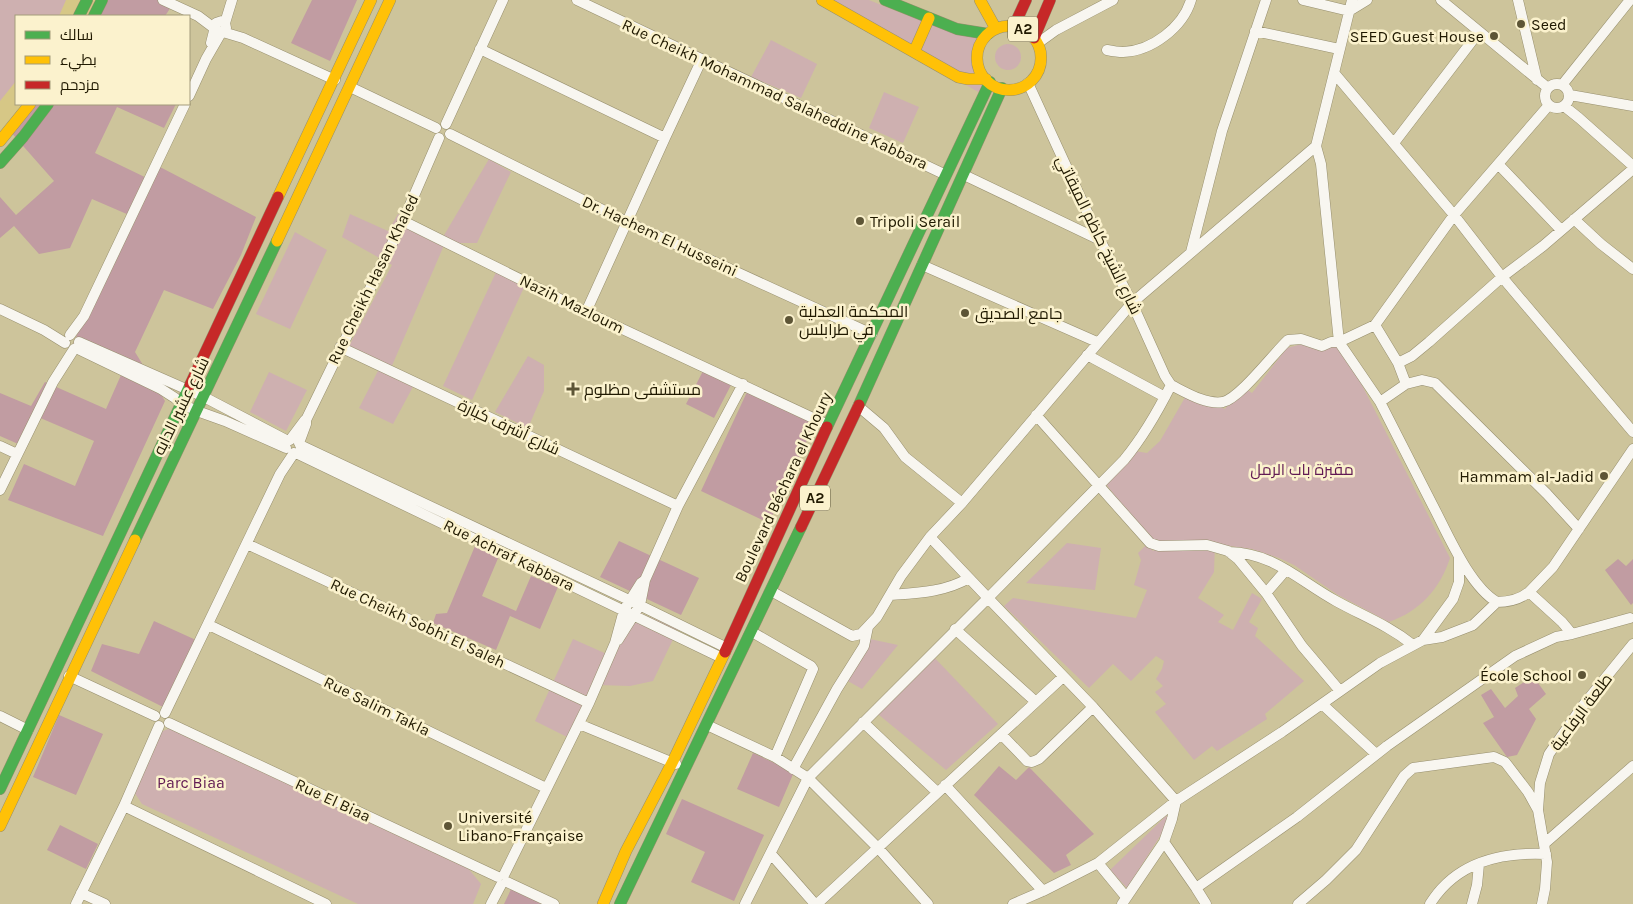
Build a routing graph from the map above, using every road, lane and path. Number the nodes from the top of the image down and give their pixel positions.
1 (87, 0) edge
2 (102, 0) edge
3 (163, 0) edge
4 (371, 0) edge
5 (390, 0) edge
6 (503, 0) edge
7 (576, 0) edge
8 (827, 0) edge
9 (980, 0) edge
10 (1026, 0) edge
11 (1050, 0) edge
12 (1113, 0) edge
13 (1191, 0) edge
14 (1266, 0) edge
15 (1303, 0) edge
16 (1352, 0) edge
17 (1367, 0) edge
18 (1441, 0) edge
19 (1518, 0) edge
20 (1630, 0) edge
21 (888, 1) edge
22 (231, 2) edge
23 (1349, 11) junction
24 (80, 15) edge
25 (94, 15) edge
26 (929, 18) junction
27 (1014, 26) junction
28 (220, 27) junction
29 (1255, 31) junction
30 (992, 32) junction
31 (1480, 32) junction
32 (1036, 40) junction
33 (480, 49) junction
34 (1340, 49) junction
35 (1107, 50) dead end
36 (914, 52) junction
37 (702, 59) junction
38 (1335, 74) junction
39 (335, 80) junction
40 (1538, 80) junction
41 (988, 81) junction
42 (1028, 83) junction
43 (1562, 85) junction
44 (350, 87) junction
45 (1002, 88) junction
46 (1548, 88) junction
47 (190, 94) edge
48 (1570, 95) junction
49 (29, 105) edge
50 (47, 105) edge
51 (185, 105) edge
52 (1549, 105) junction
53 (1564, 106) junction
54 (1633, 106) edge
55 (6, 130) edge
56 (441, 130) junction
57 (665, 138) junction
58 (0, 141) edge
59 (1394, 143) junction
60 (1316, 146) junction
61 (0, 163) edge
62 (1498, 164) junction
63 (1633, 168) edge
64 (946, 175) junction
65 (964, 175) junction
66 (1454, 215) junction
67 (1574, 219) junction
68 (403, 221) junction
69 (627, 222) junction
70 (1561, 230) junction
71 (1100, 240) junction
72 (1191, 252) junction
73 (922, 265) junction
74 (1633, 269) edge
75 (1502, 277) junction
76 (1132, 303) junction
77 (0, 309) edge
78 (586, 312) junction
79 (1375, 325) junction
80 (872, 334) junction
81 (72, 342) junction
82 (1097, 342) junction
83 (1339, 342) junction
84 (340, 347) junction
85 (1087, 355) junction
86 (1398, 363) junction
87 (743, 384) junction
88 (1406, 384) junction
89 (1171, 385) junction
90 (189, 390) junction
91 (204, 397) junction
92 (1165, 398) junction
93 (1380, 402) junction
94 (182, 404) junction
95 (858, 406) junction
96 (197, 411) junction
97 (1036, 415) junction
98 (828, 425) junction
99 (1633, 432) edge
100 (0, 446) edge
101 (292, 447) junction
102 (1633, 449) edge
103 (17, 454) junction
104 (1099, 487) junction
105 (0, 490) edge
106 (962, 503) junction
107 (678, 506) junction
108 (1579, 529) junction
109 (930, 537) junction
110 (247, 544) junction
111 (1228, 552) junction
112 (1459, 556) junction
113 (1286, 570) junction
114 (969, 578) junction
115 (645, 580) junction
116 (771, 591) junction
117 (1529, 592) junction
118 (1266, 593) junction
119 (891, 594) junction
120 (988, 598) junction
121 (629, 600) junction
122 (1497, 602) junction
123 (640, 605) junction
124 (624, 610) junction
125 (634, 615) junction
126 (1630, 618) dead end
127 (208, 624) junction
128 (868, 627) junction
129 (955, 630) junction
130 (752, 632) junction
131 (1572, 634) junction
132 (1423, 640) junction
133 (615, 643) junction
134 (1633, 644) edge
135 (1413, 645) junction
136 (725, 653) junction
137 (70, 676) junction
138 (1063, 677) junction
139 (1340, 690) junction
140 (1036, 702) junction
141 (590, 703) junction
142 (1322, 704) junction
143 (1093, 707) junction
144 (0, 716) edge
145 (162, 719) junction
146 (863, 722) junction
147 (579, 724) junction
148 (707, 725) junction
149 (28, 730) junction
150 (1001, 734) junction
151 (1376, 754) junction
152 (774, 757) junction
153 (672, 763) junction
154 (1633, 766) edge
155 (684, 768) junction
156 (793, 768) junction
157 (808, 778) junction
158 (546, 788) junction
159 (941, 788) junction
160 (0, 789) edge
161 (1176, 801) junction
162 (124, 806) junction
163 (1538, 810) junction
164 (0, 826) edge
165 (1164, 842) junction
166 (878, 849) junction
167 (1545, 849) junction
168 (771, 854) junction
169 (1098, 863) junction
170 (1479, 864) junction
171 (502, 880) junction
172 (1196, 888) junction
173 (1043, 891) junction
174 (81, 893) junction
175 (1124, 901) edge
176 (76, 904) edge
177 (105, 904) edge
178 (326, 904) edge
179 (492, 904) edge
180 (554, 904) edge
181 (603, 904) edge
182 (620, 904) edge
183 (745, 904) edge
184 (816, 904) edge
185 (928, 904) edge
186 (1013, 904) edge
187 (1206, 904) edge
188 (1298, 904) edge
189 (1430, 904) edge
190 (1472, 904) edge
191 (1542, 904) edge

1 - 24 main road
2 - 25 main road
3 - 28 street
4 - 39 main road, شارع عشير الدايه
5 - 44 main road, شارع عشير الدايه
6 - 33 street, Rue Cheikh Hasan Khaled
7 - 37 street, Rue Cheikh Mohammad Salaheddine Kabbara
8 - 36 main road
9 - 30 main road
10 - 27 main road, A2
11 - 32 main road, A2
12 - 32 street
13 - 35 street
14 - 29 street
15 - 23 street
16 - 23 street
17 - 23 street
18 - 31 street
19 - 40 street
20 - 43 street
21 - 26 main road
22 - 28 street
23 - 34 street
26 - 30 main road
26 - 36 main road
27 - 30 main road, A2
27 - 32 main road, A2
28 - 39 street
28 - 47 street
29 - 34 street
29 - 72 street
30 - 41 main road, A2
31 - 40 street
31 - 59 street
32 - 42 main road, A2
33 - 56 street, Rue Cheikh Hasan Khaled
33 - 57 street
34 - 38 street
36 - 41 main road
37 - 57 street
37 - 64 street, Rue Cheikh Mohammad Salaheddine Kabbara
38 - 59 street
38 - 60 street
39 - 90 main road, شارع عشير الدايه
40 - 46 street
41 - 45 main road
41 - 64 main road, Boulevard Béchara el Khoury / A2
42 - 45 main road
42 - 71 street, شارع الشيخ كاظم الميقاتي
43 - 46 street
43 - 48 street
44 - 56 street
44 - 91 main road, شارع عشير الدايه
45 - 65 main road, Boulevard Béchara el Khoury / A2
46 - 52 street
48 - 53 street
48 - 54 street
49 - 55 main road
50 - 61 main road
51 - 81 street
52 - 53 street
52 - 62 street
53 - 63 street
55 - 58 main road
56 - 68 street, Rue Cheikh Hasan Khaled
56 - 69 street, Dr. Hachem El Husseini
57 - 69 street
59 - 66 street
60 - 72 street
60 - 83 street
62 - 66 street
62 - 70 street
63 - 67 street
64 - 80 main road, Boulevard Béchara el Khoury / A2
65 - 71 street
65 - 73 main road, Boulevard Béchara el Khoury / A2
66 - 75 street
66 - 79 street
67 - 70 street
67 - 74 street
68 - 78 street, Nazih Mazloum
68 - 84 street, Rue Cheikh Hasan Khaled
69 - 78 street
69 - 80 street, Dr. Hachem El Husseini
70 - 75 street
71 - 76 street, شارع الشيخ كاظم الميقاتي
72 - 76 street
73 - 82 street
73 - 95 main road, Boulevard Béchara el Khoury / A2
75 - 86 street
75 - 99 street
76 - 82 street
76 - 89 street, شارع الشيخ كاظم الميقاتي
77 - 81 street, Rue Achraf Kabbara
78 - 87 street, Nazih Mazloum
79 - 83 street
79 - 86 street
80 - 98 main road, Boulevard Béchara el Khoury / A2
81 - 90 street, Rue Achraf Kabbara
81 - 94 street, Rue Achraf Kabbara
81 - 103 street
82 - 85 street
83 - 89 street
83 - 93 street
84 - 101 street, Rue Cheikh Hasan Khaled
84 - 107 street, شارع أشرف كبارة
85 - 92 street
85 - 97 street
86 - 88 street
87 - 98 street, Nazih Mazloum
87 - 107 street
88 - 93 street
88 - 108 street
89 - 92 street
90 - 91 street, Rue Achraf Kabbara
90 - 94 main road, شارع عشير الدايه
91 - 96 main road, شارع عشير الدايه
91 - 101 street, Rue Achraf Kabbara
92 - 104 street
93 - 112 street
94 - 96 street, Rue Achraf Kabbara
94 - 149 main road, شارع عشير الدايه
95 - 106 street
95 - 116 main road, Boulevard Béchara el Khoury / A2
96 - 101 street, Rue Achraf Kabbara
96 - 137 main road, شارع عشير الدايه
97 - 104 street
97 - 106 street
98 - 136 main road, Boulevard Béchara el Khoury / A2
100 - 103 street
101 - 110 street, Rue Cheikh Hasan Khaled
101 - 121 street, Rue Achraf Kabbara
101 - 124 street, Rue Achraf Kabbara
102 - 108 street
103 - 105 street
104 - 111 street
104 - 120 street
106 - 109 street
107 - 115 street
108 - 117 street
109 - 114 street
109 - 119 street
110 - 127 street, Rue Cheikh Hasan Khaled
110 - 141 street, Rue Cheikh Sobhi El Saleh
111 - 113 street
111 - 118 street
112 - 122 street
112 - 132 street
113 - 118 street
113 - 135 street
114 - 119 street
114 - 120 street
115 - 121 street
115 - 123 street
116 - 128 street
116 - 130 main road, Boulevard Béchara el Khoury / A2
117 - 122 street
117 - 131 street
118 - 139 street
119 - 128 street
120 - 129 street
120 - 138 street
121 - 123 street, Rue Achraf Kabbara
121 - 124 street
122 - 132 street
123 - 125 street
123 - 136 street, Rue Achraf Kabbara
124 - 125 street, Rue Achraf Kabbara
124 - 133 street
125 - 133 street
125 - 136 street, Rue Achraf Kabbara
126 - 131 street
127 - 145 street, Rue Cheikh Hasan Khaled
127 - 158 street, Rue Salim Takla
128 - 156 street
129 - 140 street
129 - 146 street
130 - 148 main road, Boulevard Béchara el Khoury / A2
130 - 152 street
131 - 151 street
132 - 135 street
133 - 141 street
134 - 163 street, طلعة الرفاعية
135 - 139 street
136 - 153 main road, Boulevard Béchara el Khoury / A2
137 - 145 street, Rue El Biaa
137 - 164 main road, شارع عشير الدايه
138 - 140 street
138 - 143 street
139 - 142 street
140 - 150 street
141 - 147 street
142 - 151 street
142 - 161 street
143 - 150 street
143 - 161 street
144 - 149 street
145 - 162 street, Rue Cheikh Hasan Khaled
145 - 171 street, Rue El Biaa
146 - 157 street
146 - 159 street
147 - 153 street
147 - 158 street
148 - 152 street
148 - 155 main road, Boulevard Béchara el Khoury / A2
149 - 160 main road, شارع عشير الدايه
150 - 159 street
151 - 172 street
152 - 156 street
153 - 155 street
153 - 181 main road, Boulevard Béchara el Khoury / A2
154 - 167 street
155 - 182 main road, Boulevard Béchara el Khoury / A2
156 - 157 street
157 - 166 street
157 - 168 street
158 - 171 street
159 - 166 street
159 - 173 street
161 - 165 street
161 - 169 street
162 - 174 street, Rue Cheikh Hasan Khaled
162 - 178 street
163 - 167 street, طلعة الرفاعية
163 - 188 street
165 - 172 street
165 - 175 street
166 - 184 street
166 - 185 street
167 - 170 street
167 - 191 street, طلعة الرفاعية
168 - 183 street
168 - 184 street
169 - 173 street
169 - 175 street
170 - 189 street
170 - 190 street
171 - 179 street
171 - 180 street, Rue El Biaa
172 - 187 street
173 - 186 street
174 - 176 street, Rue Cheikh Hasan Khaled
174 - 177 street

